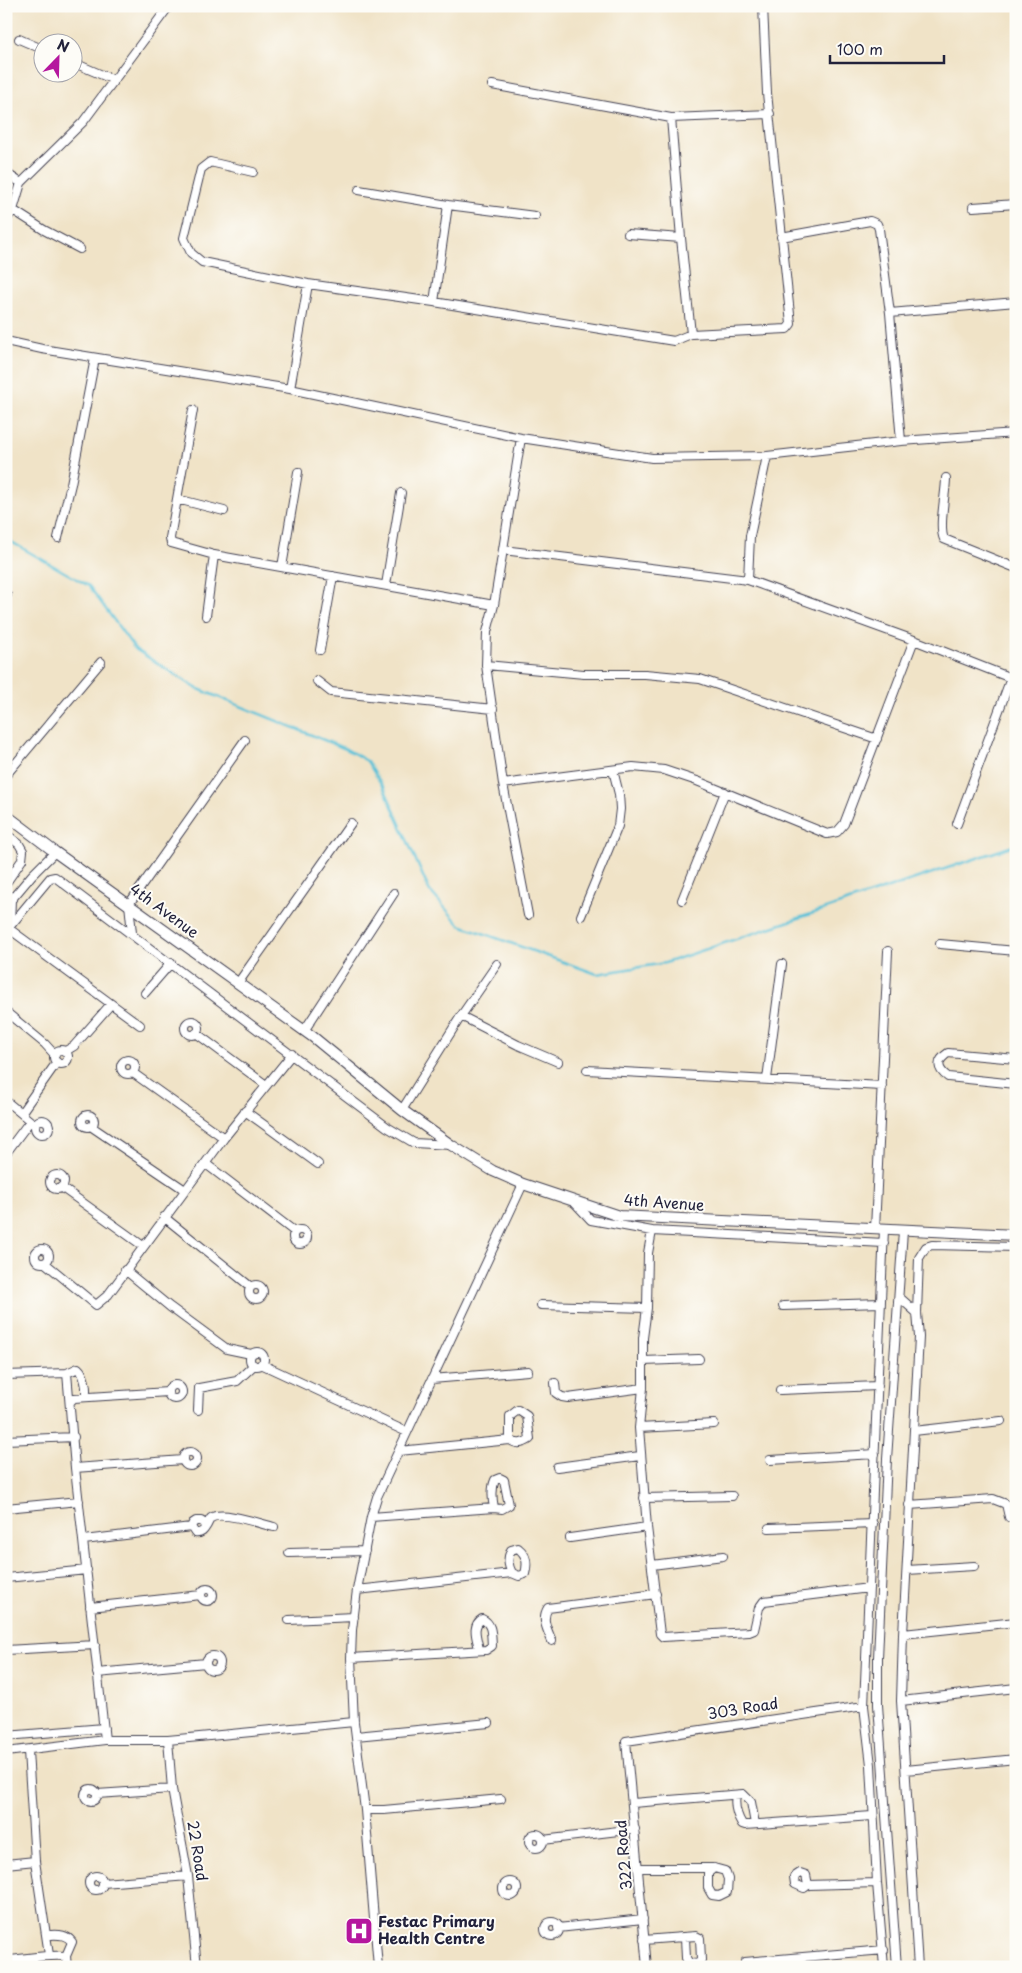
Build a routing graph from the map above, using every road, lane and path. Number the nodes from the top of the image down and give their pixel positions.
1 (169, 6) edge
2 (763, 6) edge
3 (20, 39) dead end
4 (32, 44) edge
5 (82, 66) edge
6 (114, 80) junction
7 (492, 85) dead end
8 (770, 114) junction
9 (671, 118) junction
10 (253, 172) dead end
11 (6, 173) edge
12 (21, 183) junction
13 (359, 190) dead end
14 (1016, 204) edge
15 (448, 205) junction
16 (973, 207) dead end
17 (13, 210) junction
18 (535, 216) dead end
19 (6, 220) edge
20 (628, 234) dead end
21 (781, 236) junction
22 (681, 238) junction
23 (80, 249) dead end
24 (308, 284) junction
25 (434, 302) junction
26 (1016, 302) edge
27 (890, 313) junction
28 (692, 334) junction
29 (6, 341) edge
30 (95, 358) junction
31 (290, 389) junction
32 (193, 410) dead end
33 (1016, 433) edge
34 (521, 438) junction
35 (901, 441) junction
36 (767, 456) junction
37 (298, 472) dead end
38 (946, 478) dead end
39 (401, 493) dead end
40 (177, 498) junction
41 (224, 510) dead end
42 (58, 538) dead end
43 (503, 550) junction
44 (214, 556) junction
45 (282, 567) junction
46 (1016, 568) edge
47 (333, 576) junction
48 (748, 580) junction
49 (386, 586) junction
50 (494, 605) junction
51 (206, 616) dead end
52 (914, 640) junction
53 (320, 650) dead end
54 (101, 662) dead end
55 (486, 665) junction
56 (1014, 679) edge
57 (317, 681) dead end
58 (492, 709) junction
59 (245, 740) dead end
60 (876, 740) junction
61 (613, 770) junction
62 (6, 775) edge
63 (503, 784) junction
64 (725, 792) junction
65 (6, 815) edge
66 (351, 823) dead end
67 (956, 824) dead end
68 (6, 834) edge
69 (54, 852) junction
70 (6, 883) edge
71 (394, 892) dead end
72 (11, 898) junction
73 (682, 900) dead end
74 (129, 904) junction
75 (6, 906) edge
76 (528, 915) dead end
77 (580, 916) dead end
78 (8, 928) edge
79 (132, 934) junction
80 (940, 944) dead end
81 (888, 951) dead end
82 (1016, 951) edge
83 (171, 963) junction
84 (497, 964) dead end
85 (782, 964) dead end
86 (238, 983) junction
87 (145, 993) dead end
88 (111, 1004) junction
89 (6, 1012) edge
90 (462, 1016) junction
91 (140, 1025) dead end
92 (304, 1031) junction
93 (196, 1033) dead end
94 (64, 1052) junction
95 (292, 1054) junction
96 (56, 1059) junction
97 (1016, 1059) edge
98 (558, 1062) dead end
99 (588, 1070) dead end
100 (133, 1072) dead end
101 (767, 1079) junction
102 (1016, 1084) edge
103 (266, 1085) junction
104 (882, 1086) junction
105 (6, 1101) edge
106 (402, 1110) junction
107 (245, 1111) junction
108 (21, 1113) junction
109 (92, 1127) dead end
110 (224, 1138) junction
111 (451, 1145) junction
112 (6, 1153) edge
113 (206, 1164) junction
114 (318, 1164) dead end
115 (523, 1184) junction
116 (62, 1187) dead end
117 (185, 1190) junction
118 (572, 1200) junction
119 (164, 1217) junction
120 (879, 1229) junction
121 (903, 1231) junction
122 (295, 1232) dead end
123 (652, 1232) junction
124 (1016, 1235) edge
125 (884, 1242) junction
126 (143, 1246) junction
127 (1016, 1247) edge
128 (45, 1263) dead end
129 (125, 1270) junction
130 (250, 1287) dead end
131 (899, 1297) junction
132 (881, 1303) junction
133 (541, 1305) dead end
134 (782, 1306) dead end
135 (647, 1308) junction
136 (917, 1312) junction
137 (251, 1354) junction
138 (700, 1359) dead end
139 (643, 1361) junction
140 (258, 1365) junction
141 (528, 1371) dead end
142 (67, 1373) junction
143 (6, 1375) edge
144 (432, 1379) junction
145 (555, 1383) dead end
146 (878, 1386) junction
147 (643, 1388) junction
148 (780, 1390) dead end
149 (168, 1392) dead end
150 (85, 1397) junction
151 (70, 1402) junction
152 (198, 1410) dead end
153 (1001, 1420) dead end
154 (714, 1424) dead end
155 (639, 1428) junction
156 (914, 1431) junction
157 (407, 1432) junction
158 (74, 1437) junction
159 (6, 1440) edge
160 (510, 1440) dead end
161 (399, 1451) junction
162 (875, 1454) junction
163 (640, 1456) junction
164 (183, 1460) dead end
165 (770, 1460) dead end
166 (557, 1467) dead end
167 (75, 1468) junction
168 (732, 1496) dead end
169 (644, 1498) junction
170 (79, 1501) junction
171 (909, 1505) junction
172 (6, 1508) edge
173 (494, 1508) dead end
174 (371, 1517) junction
175 (1009, 1518) dead end
176 (873, 1524) junction
177 (274, 1527) dead end
178 (647, 1527) junction
179 (769, 1528) dead end
180 (570, 1538) dead end
181 (84, 1540) junction
182 (365, 1550) junction
183 (289, 1553) dead end
184 (723, 1556) dead end
185 (652, 1564) junction
186 (974, 1566) dead end
187 (88, 1570) junction
188 (907, 1570) junction
189 (512, 1573) dead end
190 (6, 1578) edge
191 (869, 1588) junction
192 (357, 1590) junction
193 (201, 1594) dead end
194 (656, 1594) junction
195 (90, 1607) junction
196 (354, 1617) junction
197 (289, 1620) dead end
198 (1016, 1622) edge
199 (903, 1634) junction
200 (552, 1641) dead end
201 (95, 1645) junction
202 (479, 1649) dead end
203 (6, 1650) edge
204 (351, 1658) junction
205 (206, 1663) dead end
206 (97, 1673) junction
207 (1016, 1688) edge
208 (901, 1701) junction
209 (864, 1706) junction
210 (354, 1722) junction
211 (489, 1723) dead end
212 (104, 1728) junction
213 (6, 1736) edge
214 (356, 1736) junction
215 (105, 1740) junction
216 (168, 1740) junction
217 (626, 1741) joint
218 (28, 1751) junction
219 (6, 1752) edge
220 (1016, 1759) edge
221 (906, 1770) junction
222 (172, 1789) junction
223 (98, 1794) dead end
224 (736, 1794) junction
225 (501, 1799) dead end
226 (633, 1803) junction
227 (365, 1810) junction
228 (872, 1816) junction
229 (755, 1824) junction
230 (635, 1829) junction
231 (543, 1840) dead end
232 (35, 1861) junction
233 (6, 1864) edge
234 (639, 1868) junction
235 (714, 1868) dead end
236 (188, 1876) junction
237 (102, 1883) dead end
238 (877, 1883) junction
239 (808, 1885) dead end
240 (643, 1919) junction
241 (558, 1928) dead end
242 (46, 1935) junction
243 (685, 1938) dead end
244 (644, 1940) junction
245 (884, 1950) junction
246 (49, 1955) junction
247 (66, 1956) junction
248 (6, 1960) edge
249 (746, 1962) dead end
250 (66, 1967) edge
251 (197, 1967) edge
252 (378, 1967) edge
253 (647, 1967) edge
254 (884, 1967) edge
255 (897, 1967) edge
256 (918, 1967) edge

1 - 6 street
2 - 8 street
3 - 4 street
5 - 6 street
6 - 12 street
7 - 9 street
8 - 9 street
8 - 21 street
9 - 22 street
10 - 24 street
11 - 12 street
12 - 17 street
13 - 15 street
14 - 16 street
15 - 18 street
15 - 25 street
17 - 19 street
17 - 23 street
20 - 22 street
21 - 27 street
21 - 28 street
22 - 28 street
24 - 25 street
24 - 31 street
25 - 28 street
26 - 27 street
27 - 35 street
29 - 30 street
30 - 31 street
30 - 42 street
31 - 34 street
32 - 40 street
33 - 35 street
34 - 36 street
34 - 43 street
35 - 36 street
36 - 48 street
37 - 45 street
38 - 46 street
39 - 49 street
40 - 41 street
40 - 44 street
43 - 48 street
43 - 50 street
44 - 45 street
44 - 51 street
45 - 47 street
47 - 49 street
47 - 53 street
48 - 52 street
49 - 50 street
50 - 55 street
52 - 56 street
52 - 60 street
54 - 62 street
55 - 58 street
55 - 60 street
56 - 67 street
57 - 58 street
58 - 63 street
59 - 74 street
60 - 64 street
61 - 63 street
61 - 64 street
61 - 77 street
63 - 76 street
64 - 73 street
65 - 69 main road, 4th Avenue
66 - 86 street
68 - 70 street
69 - 72 street
69 - 74 main road, 4th Avenue
71 - 92 street
72 - 75 street
72 - 78 street
74 - 79 street
74 - 86 main road, 4th Avenue
78 - 79 street
78 - 88 street
79 - 83 street
80 - 82 street
81 - 104 street
83 - 87 street
83 - 95 street
84 - 90 street
85 - 101 street
86 - 92 main road, 4th Avenue
88 - 91 street
88 - 94 street
89 - 96 street
90 - 98 street
90 - 106 street
92 - 106 main road, 4th Avenue
93 - 103 street
94 - 96 street
94 - 96 street
95 - 103 street
95 - 111 street
96 - 108 street
97 - 102 street
99 - 101 street
100 - 110 street
101 - 104 street
103 - 107 street
104 - 120 street
105 - 108 street
106 - 111 main road, 4th Avenue
107 - 110 street
107 - 114 street
108 - 112 street
109 - 117 street
110 - 113 street
111 - 115 main road, 4th Avenue
113 - 117 street
113 - 122 street
115 - 118 main road, 4th Avenue
115 - 144 street
116 - 126 street
117 - 119 street
118 - 120 main road, 4th Avenue
118 - 123 street
119 - 126 street
119 - 130 street
120 - 121 main road, 4th Avenue
120 - 125 street
121 - 124 main road, 4th Avenue
121 - 131 street
123 - 125 street
123 - 135 street
125 - 132 street
126 - 129 street
127 - 136 street
128 - 129 street
129 - 137 street
131 - 136 street
131 - 255 street
132 - 134 street
132 - 146 street
133 - 135 street
135 - 139 street
136 - 156 street
137 - 140 street
137 - 140 street
138 - 139 street
139 - 147 street
140 - 152 street
140 - 157 street
141 - 144 street
142 - 143 street
142 - 150 street
142 - 151 street
144 - 157 street
145 - 147 street
146 - 148 street
146 - 162 street
147 - 155 street
149 - 150 street
150 - 151 street
151 - 158 street
153 - 156 street
154 - 155 street
155 - 163 street
156 - 171 street
157 - 161 street
158 - 159 street
158 - 167 street
160 - 161 street
161 - 174 street
162 - 165 street
162 - 176 street
163 - 166 street
163 - 169 street
164 - 167 street
167 - 170 street
168 - 169 street
169 - 178 street
170 - 172 street
170 - 181 street
171 - 175 street
171 - 188 street
173 - 174 street
174 - 182 street
176 - 179 street
176 - 191 street
177 - 181 street
178 - 180 street
178 - 185 street
181 - 187 street
182 - 183 street
182 - 192 street
184 - 185 street
185 - 194 street
186 - 188 street
187 - 190 street
187 - 195 street
188 - 199 street
189 - 192 street
191 - 194 street
191 - 209 street
192 - 196 street
193 - 195 street
194 - 200 street
195 - 201 street
196 - 197 street
196 - 204 street
198 - 199 street
199 - 208 street
201 - 203 street
201 - 206 street
202 - 204 street
204 - 210 street
205 - 206 street
206 - 212 street
207 - 208 street
208 - 221 street
209 - 217 street, 303 Road
209 - 228 street
210 - 214 street
210 - 216 street
211 - 214 street
212 - 213 street
212 - 215 street
214 - 227 street
215 - 216 street
215 - 218 street
216 - 222 street, 22 Road
217 - 226 street, 322 Road
218 - 219 street
218 - 232 street
220 - 221 street
221 - 256 street
222 - 223 street
222 - 236 street, 22 Road
224 - 226 street
224 - 229 street
224 - 229 street
225 - 227 street
226 - 230 street, 322 Road
227 - 252 street
228 - 229 street
228 - 238 street
230 - 231 street
230 - 234 street, 322 Road
232 - 233 street
232 - 242 street
234 - 235 street
234 - 240 street, 322 Road
236 - 237 street
236 - 251 street, 22 Road
238 - 239 street
238 - 245 street
240 - 241 street
240 - 244 street, 322 Road
242 - 246 street
242 - 247 street
243 - 244 street
244 - 253 street, 322 Road
245 - 249 street
245 - 254 street
246 - 247 street
246 - 248 street
247 - 250 street

